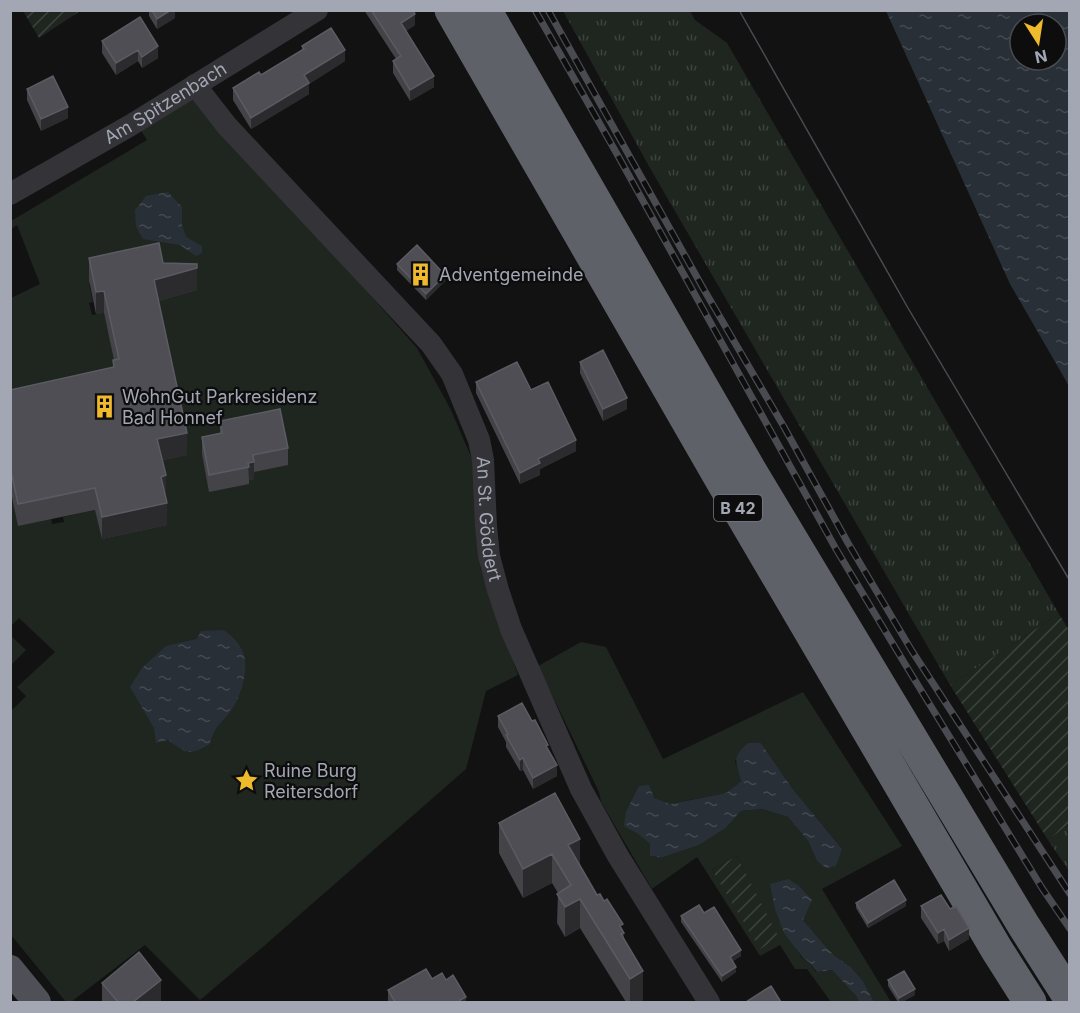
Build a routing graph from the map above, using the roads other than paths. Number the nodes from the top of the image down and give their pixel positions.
1 (317, 10) edge
2 (450, 10) edge
3 (485, 10) edge
4 (195, 86) junction
5 (10, 194) edge
6 (10, 969) edge
7 (1070, 998) edge
8 (37, 1002) edge
9 (709, 1002) edge
10 (1030, 1002) edge

1 - 4 street, Am Spitzenbach
2 - 10 highway, B 42
3 - 7 highway, B 42
4 - 5 street, Am Spitzenbach
4 - 9 street, An St. Göddert
6 - 8 main road

